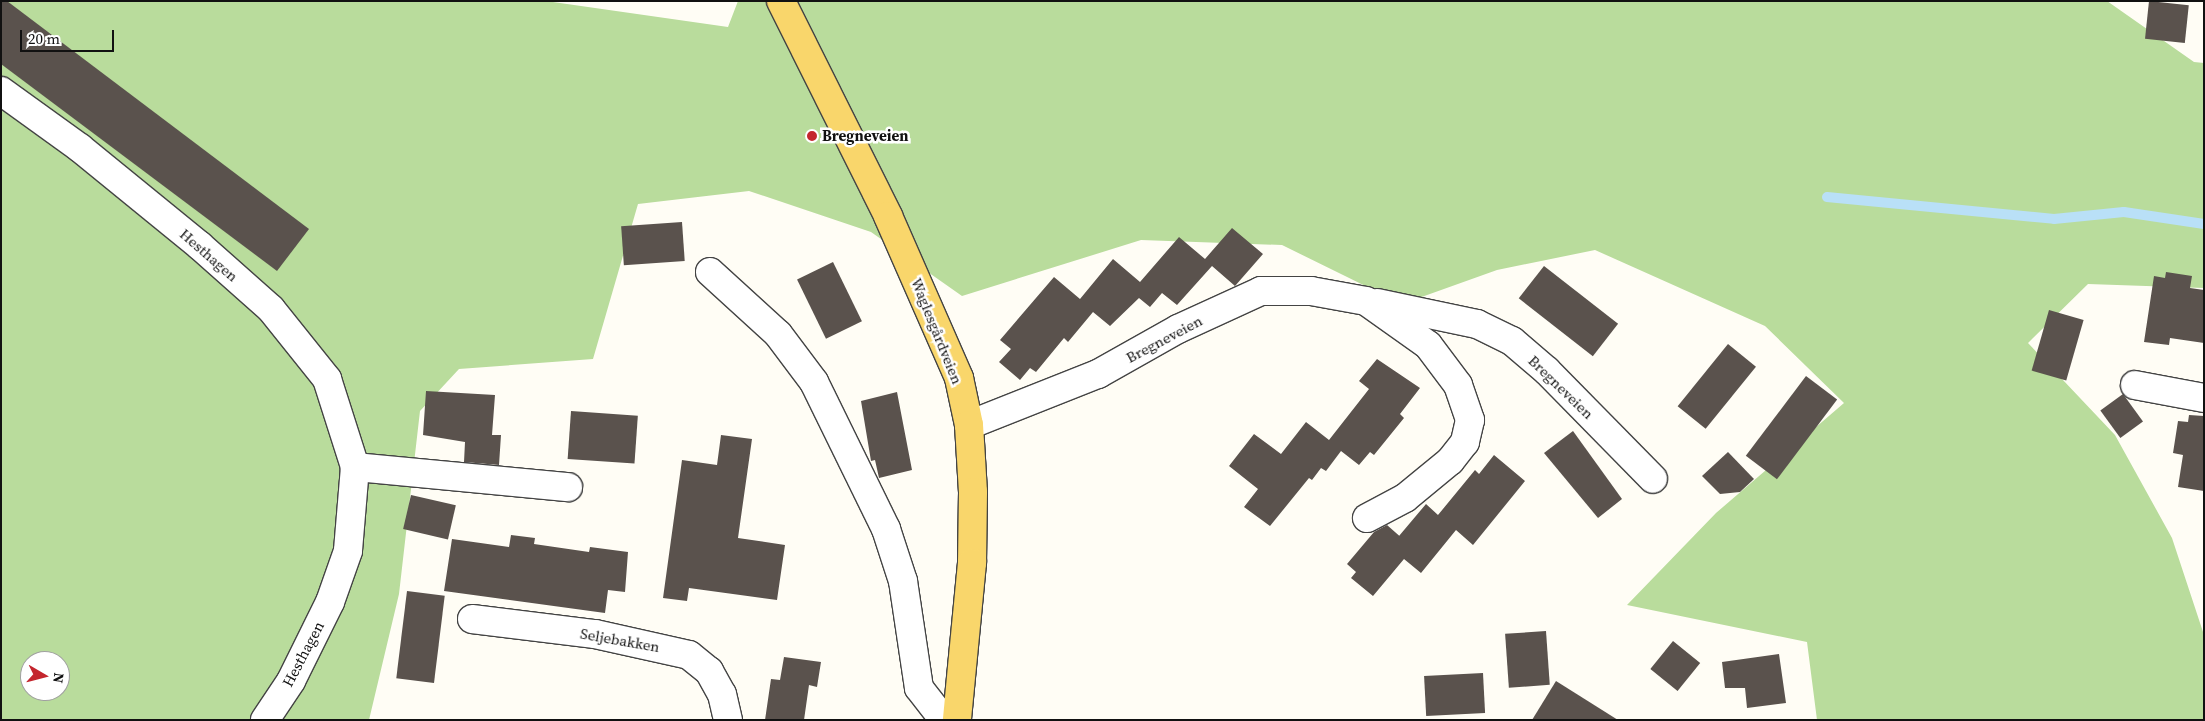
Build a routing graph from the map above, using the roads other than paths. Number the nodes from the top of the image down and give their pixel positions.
1 (781, 1) edge
2 (1, 91) edge
3 (710, 272) dead end
4 (1366, 301) junction
5 (2135, 385) dead end
6 (2204, 398) edge
7 (969, 425) junction
8 (355, 467) junction
9 (1653, 479) dead end
10 (568, 487) dead end
11 (1366, 518) dead end
12 (472, 619) dead end
13 (265, 720) edge
14 (728, 720) edge
15 (944, 720) edge
16 (957, 720) edge

1 - 7 main road, Waglesgårdveien
2 - 8 street, Hesthagen
3 - 15 street
4 - 7 street, Bregneveien
4 - 9 street, Bregneveien
4 - 11 street, Bregneveien
5 - 6 street
7 - 16 main road, Waglesgårdveien
8 - 10 street
8 - 13 street, Hesthagen
12 - 14 street, Seljebakken

